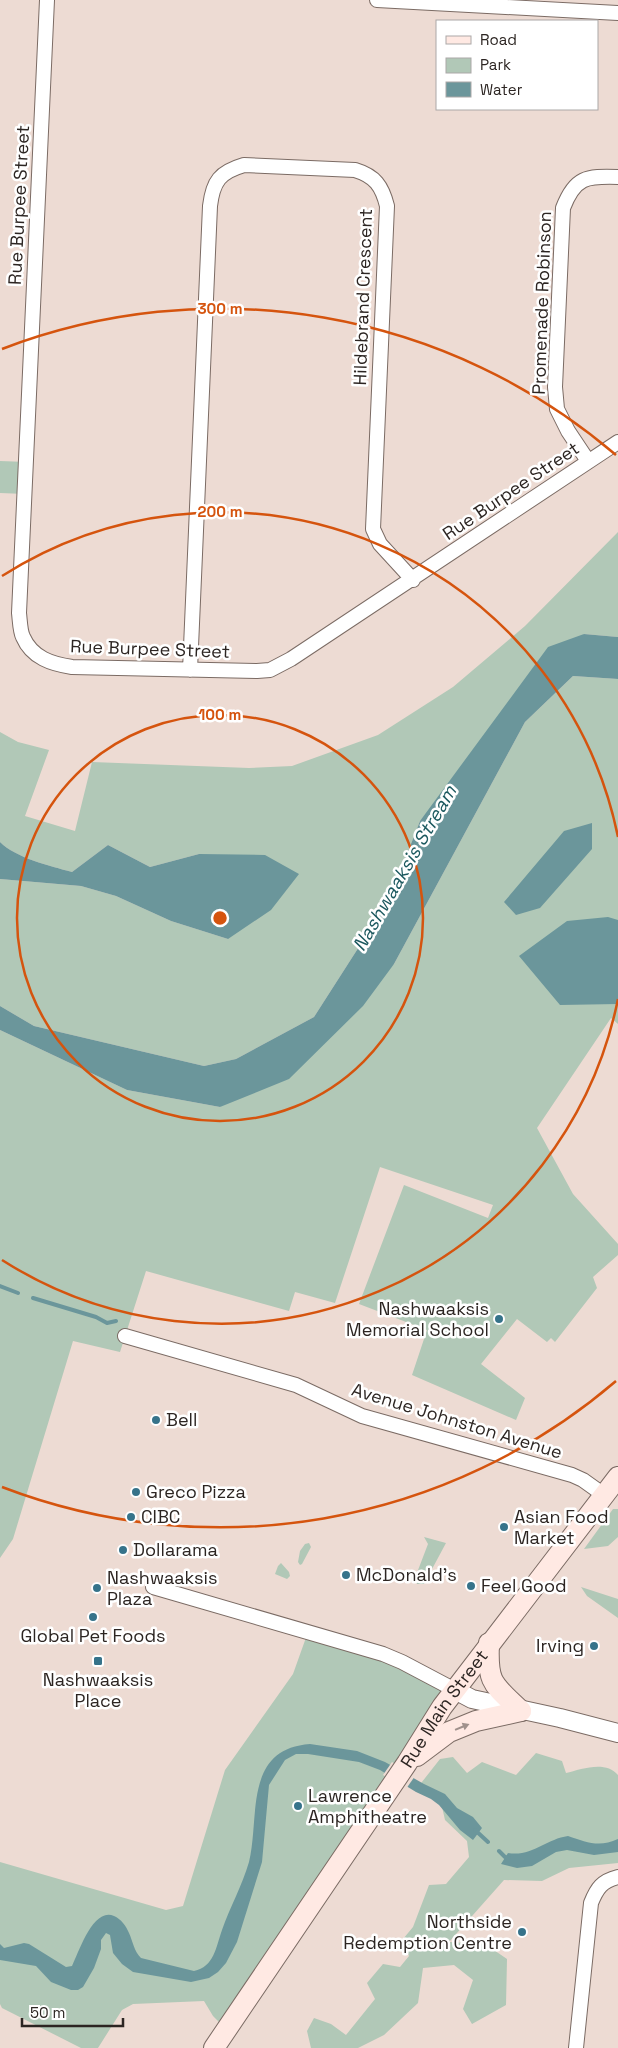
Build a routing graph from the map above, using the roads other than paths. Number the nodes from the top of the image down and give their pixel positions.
1 (47, 0) edge
2 (377, 0) edge
3 (521, 4) edge
4 (618, 13) edge
5 (618, 177) edge
6 (618, 442) edge
7 (588, 461) junction
8 (413, 580) junction
9 (190, 670) junction
10 (125, 1336) dead end
11 (618, 1478) edge
12 (604, 1495) junction
13 (153, 1587) dead end
14 (489, 1643) junction
15 (455, 1690) junction
16 (522, 1711) junction
17 (618, 1733) edge
18 (407, 1763) junction
19 (618, 1877) edge
20 (214, 2048) edge
21 (576, 2048) edge

1 - 9 street, Rue Burpee Street
2 - 3 street
3 - 4 street
5 - 7 street, Promenade Robinson
6 - 7 street, Rue Burpee Street
7 - 8 street, Rue Burpee Street
8 - 9 street, Rue Burpee Street
8 - 9 street, Hildebrand Crescent
10 - 12 street, Avenue Johnston Avenue
11 - 12 main road, Rue Main Street
12 - 14 main road, Rue Main Street
13 - 15 street
14 - 15 main road, Rue Main Street
14 - 16 main road
15 - 16 street
15 - 18 main road, Rue Main Street
16 - 17 street
18 -> 16 main road
18 - 20 main road, Rue Main Street
19 - 21 street

